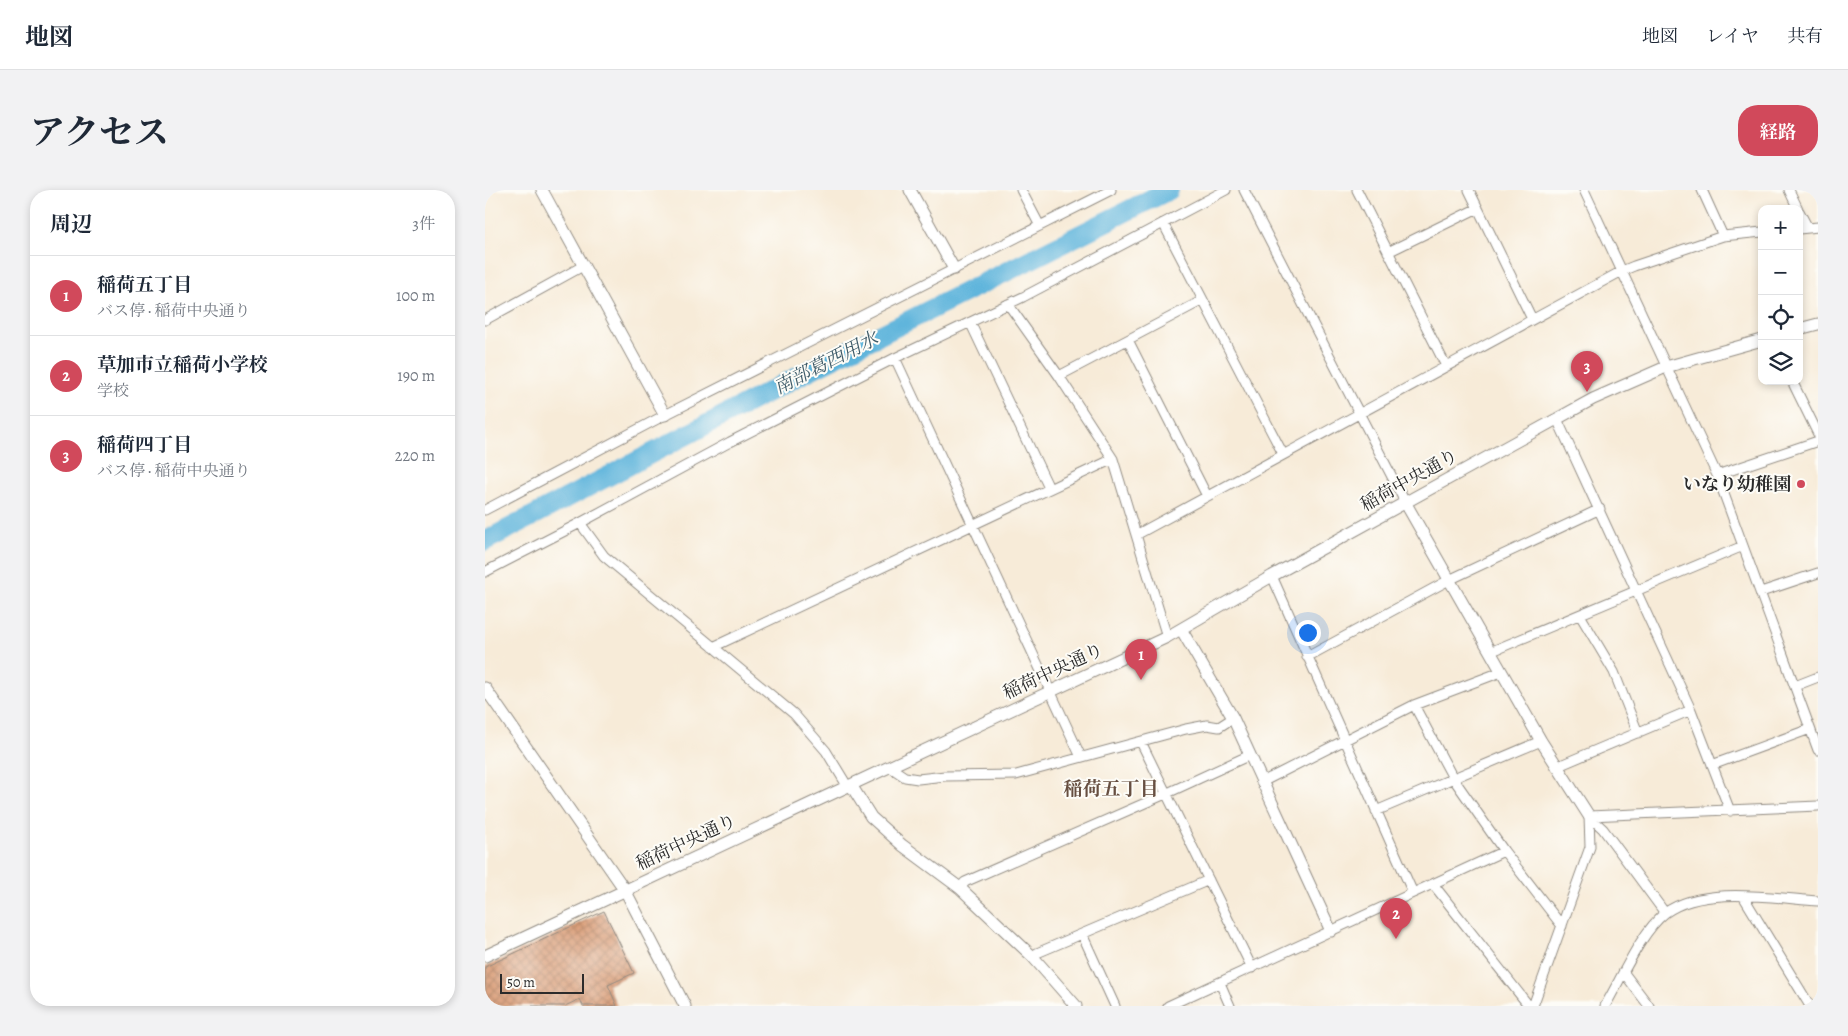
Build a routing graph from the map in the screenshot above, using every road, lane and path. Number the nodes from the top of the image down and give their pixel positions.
1 (542, 190) edge
2 (910, 190) edge
3 (1021, 190) edge
4 (1111, 190) edge
5 (1226, 190) edge
6 (1244, 190) edge
7 (1357, 190) edge
8 (1469, 190) edge
9 (1584, 190) edge
10 (1702, 190) edge
11 (1789, 190) edge
12 (1796, 205) edge
13 (1478, 208) junction
14 (1163, 224) junction
15 (1040, 226) junction
16 (1818, 227) edge
17 (1803, 228) edge
18 (1758, 232) edge
19 (1723, 236) junction
20 (1388, 252) junction
21 (583, 266) junction
22 (954, 269) junction
23 (1622, 271) junction
24 (1203, 300) junction
25 (1008, 304) junction
26 (1532, 319) junction
27 (485, 320) edge
28 (970, 322) junction
29 (1818, 324) edge
30 (1803, 328) edge
31 (1128, 340) junction
32 (1758, 341) edge
33 (895, 358) junction
34 (1446, 366) junction
35 (1666, 366) junction
36 (1059, 376) junction
37 (1794, 385) edge
38 (1359, 414) junction
39 (665, 415) junction
40 (1557, 419) junction
41 (1818, 434) edge
42 (1818, 441) edge
43 (1283, 454) junction
44 (1113, 458) junction
45 (1717, 475) junction
46 (1049, 488) junction
47 (1207, 496) junction
48 (1405, 502) junction
49 (485, 510) edge
50 (1599, 510) junction
51 (580, 523) junction
52 (972, 524) junction
53 (1137, 536) junction
54 (1743, 546) junction
55 (485, 572) edge
56 (1818, 573) edge
57 (1272, 576) junction
58 (1449, 580) junction
59 (1636, 590) junction
60 (1761, 592) junction
61 (1580, 615) junction
62 (1181, 630) junction
63 (1167, 637) junction
64 (713, 647) junction
65 (1490, 652) junction
66 (1307, 657) junction
67 (1501, 672) junction
68 (1818, 677) edge
69 (1795, 686) junction
70 (485, 688) edge
71 (1051, 692) junction
72 (1414, 705) junction
73 (1691, 710) junction
74 (1233, 718) junction
75 (1810, 728) junction
76 (1638, 734) junction
77 (1344, 740) junction
78 (1541, 741) junction
79 (1141, 742) junction
80 (1818, 750) edge
81 (1250, 755) junction
82 (1081, 758) junction
83 (1712, 765) junction
84 (890, 767) junction
85 (1556, 767) junction
86 (1453, 778) junction
87 (1262, 782) junction
88 (850, 786) junction
89 (1166, 794) junction
90 (1818, 806) edge
91 (1376, 811) junction
92 (1730, 811) junction
93 (1589, 816) junction
94 (1504, 851) junction
95 (1209, 880) junction
96 (1433, 884) junction
97 (960, 888) junction
98 (625, 890) junction
99 (1413, 893) junction
100 (1743, 896) junction
101 (1818, 901) edge
102 (1665, 913) junction
103 (1562, 926) junction
104 (1331, 931) junction
105 (1082, 934) junction
106 (485, 956) edge
107 (1033, 957) junction
108 (1251, 968) junction
109 (1624, 973) junction
110 (1220, 982) junction
111 (685, 1006) edge
112 (1076, 1006) edge
113 (1115, 1006) edge
114 (1168, 1006) edge
115 (1230, 1006) edge
116 (1529, 1006) edge
117 (1533, 1006) edge
118 (1605, 1006) edge
119 (1649, 1006) edge
120 (1810, 1006) edge

1 - 21 street
2 - 22 street
3 - 15 street
4 - 15 street
5 - 14 street
6 - 38 street
7 - 20 street
8 - 13 street
9 - 23 street
10 - 19 street
11 - 12 street
13 - 20 street
13 - 26 street
14 - 24 street
14 - 25 street
15 - 22 street
16 - 17 street
18 - 19 street
19 - 23 street
20 - 34 street
21 - 27 street
21 - 39 street
22 - 39 street
23 - 26 street
23 - 35 street
24 - 31 street
24 - 43 street
25 - 28 street
25 - 36 street
26 - 34 street
28 - 33 street
28 - 46 street
29 - 30 street
31 - 36 street
31 - 47 street
32 - 35 street, 稲荷中央通り
33 - 51 street
33 - 52 street
34 - 38 street
35 - 40 street, 稲荷中央通り
35 - 45 street
36 - 44 street
37 - 41 street
38 - 43 street
38 - 48 street
39 - 49 street
40 - 48 street, 稲荷中央通り
40 - 50 street
42 - 45 street
43 - 47 street
44 - 46 street
44 - 53 street
45 - 54 street
46 - 52 street
47 - 53 street
48 - 57 street, 稲荷中央通り
48 - 58 street
50 - 58 street
50 - 59 street
51 - 55 street
51 - 64 street
52 - 64 street
52 - 71 street
53 - 63 street
54 - 59 street
54 - 60 street
56 - 60 street
57 - 62 street, 稲荷中央通り
57 - 66 street
58 - 65 street
58 - 66 street
59 - 61 street
59 - 73 street
60 - 69 street
61 - 65 street
61 - 76 street
62 - 63 street, 稲荷中央通り
62 - 74 street
63 - 71 street, 稲荷中央通り
64 - 88 street
65 - 67 street
66 - 77 street
67 - 72 street
67 - 78 street
68 - 69 street
69 - 75 street
70 - 98 street
71 - 82 street
71 - 84 street, 稲荷中央通り
72 - 77 street
72 - 86 street
73 - 76 street
73 - 83 street
74 - 79 street
74 - 81 street
75 - 80 street
75 - 83 street
76 - 85 street
77 - 87 street
77 - 91 street
78 - 85 street
78 - 86 street
79 - 82 street
79 - 89 street
81 - 87 street
81 - 89 street
82 - 84 street
83 - 92 street
84 - 88 street, 稲荷中央通り
85 - 93 street
86 - 91 street
86 - 94 street
87 - 104 street
88 - 97 street
88 - 98 street, 稲荷中央通り
89 - 95 street
89 - 97 street
90 - 92 street
91 - 99 street
92 - 93 street
93 - 102 street
93 - 103 street
94 - 96 street
94 - 103 street
95 - 105 street
95 - 108 street
96 - 99 street
96 - 116 street
97 - 107 street
98 - 106 street, 稲荷中央通り
98 - 111 street
99 - 104 street
100 - 101 street
100 - 102 street
100 - 120 street
102 - 109 street
103 - 117 street
104 - 108 street
105 - 107 street
105 - 113 street
107 - 112 street
108 - 110 street
109 - 118 street
109 - 119 street
110 - 114 street
110 - 115 street

